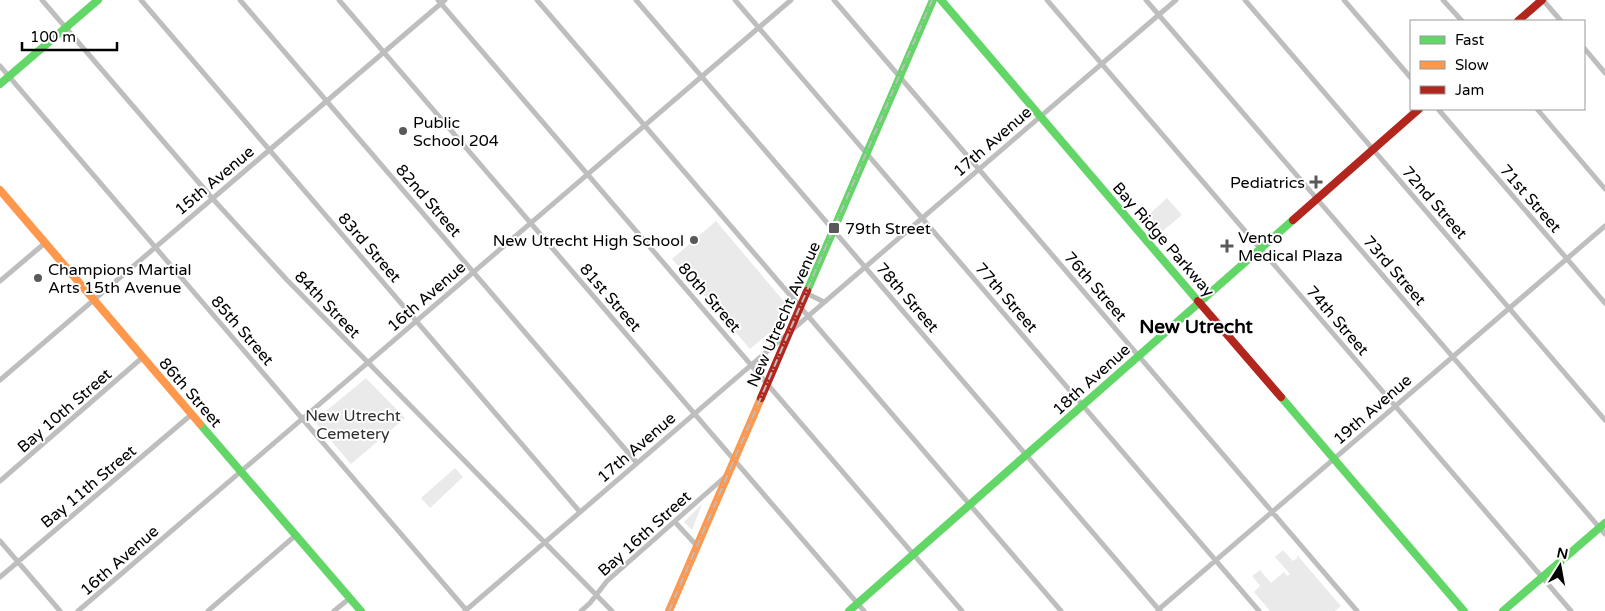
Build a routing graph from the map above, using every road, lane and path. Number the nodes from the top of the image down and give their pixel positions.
1 (42, 0) edge
2 (98, 0) edge
3 (141, 0) edge
4 (240, 0) edge
5 (339, 0) edge
6 (537, 0) edge
7 (636, 0) edge
8 (735, 0) edge
9 (791, 0) edge
10 (834, 0) edge
11 (933, 0) edge
12 (940, 0) edge
13 (1047, 0) edge
14 (1146, 0) edge
15 (1176, 0) edge
16 (1245, 0) edge
17 (1344, 0) edge
18 (1444, 0) edge
19 (1542, 0) edge
20 (441, 1) edge
21 (1159, 15) junction
22 (1461, 20) edge
23 (1519, 20) edge
24 (1560, 20) edge
25 (66, 28) junction
26 (759, 28) junction
27 (1585, 49) edge
28 (384, 52) junction
29 (1102, 64) junction
30 (0, 66) edge
31 (1605, 73) edge
32 (9, 76) junction
33 (702, 76) junction
34 (900, 77) junction
35 (1410, 77) edge
36 (0, 84) edge
37 (327, 101) junction
38 (1418, 110) edge
39 (1439, 110) edge
40 (1538, 110) edge
41 (1040, 117) junction
42 (644, 124) junction
43 (270, 150) junction
44 (1373, 150) junction
45 (866, 153) junction
46 (979, 170) junction
47 (587, 173) junction
48 (1605, 189) edge
49 (0, 190) edge
50 (212, 198) junction
51 (1317, 200) junction
52 (922, 217) junction
53 (530, 223) junction
54 (1605, 226) edge
55 (834, 231) junction
56 (45, 243) junction
57 (155, 247) junction
58 (1260, 249) junction
59 (1566, 258) junction
60 (865, 266) junction
61 (473, 271) junction
62 (0, 281) edge
63 (808, 294) junction
64 (94, 300) junction
65 (824, 302) junction
66 (1200, 302) junction
67 (1605, 304) edge
68 (801, 308) junction
69 (1509, 309) junction
70 (808, 316) junction
71 (416, 320) junction
72 (791, 331) junction
73 (1139, 355) junction
74 (1452, 356) junction
75 (143, 357) junction
76 (368, 362) junction
77 (751, 364) junction
78 (0, 380) edge
79 (768, 384) junction
80 (1082, 405) junction
81 (1396, 405) junction
82 (694, 413) junction
83 (192, 414) junction
84 (302, 419) junction
85 (1605, 420) edge
86 (1026, 454) junction
87 (1334, 458) junction
88 (733, 459) junction
89 (637, 462) junction
90 (241, 471) junction
91 (726, 476) junction
92 (0, 481) edge
93 (970, 504) junction
94 (580, 512) junction
95 (1272, 512) junction
96 (675, 522) junction
97 (1602, 525) edge
98 (1605, 534) edge
99 (296, 535) junction
100 (0, 541) edge
101 (544, 541) junction
102 (697, 546) junction
103 (914, 554) junction
104 (18, 561) junction
105 (1215, 561) junction
106 (0, 577) edge
107 (1542, 577) junction
108 (597, 595) junction
109 (350, 598) junction
110 (858, 604) junction
111 (1159, 610) edge
112 (60, 611) edge
113 (78, 611) edge
114 (208, 611) edge
115 (334, 611) edge
116 (361, 611) edge
117 (466, 611) edge
118 (581, 611) edge
119 (612, 611) edge
120 (670, 611) edge
121 (849, 611) edge
122 (864, 611) edge
123 (962, 611) edge
124 (1061, 611) edge
125 (1259, 611) edge
126 (1357, 611) edge
127 (1464, 611) edge
128 (1503, 611) edge
129 (1572, 611) edge

1 - 25 street, 84th Street
2 - 25 street
3 - 43 street, 83rd Street
4 - 37 street, 82nd Street
5 - 28 street, 81st Street
6 - 42 street
7 - 33 street, 78th Street
8 - 26 street, 77th Street
9 - 26 street, 16th Avenue
10 - 34 street, 76th Street
11 - 34 street, New Utrecht Avenue
12 - 41 street, Bay Ridge Parkway
13 - 29 street, 74th Street
14 - 21 street, 73rd Street
15 - 21 street, 17th Avenue
16 - 44 street, 72nd Street
17 - 35 street
18 - 22 street
19 - 23 street
19 - 24 street
20 - 28 street, 15th Avenue
20 - 47 street, 80th Street
21 - 29 street, 17th Avenue
21 - 51 street, 73rd Street
25 - 32 street
25 - 50 street, 84th Street
26 - 33 street, 16th Avenue
26 - 45 street, 77th Street
27 - 31 street
28 - 37 street, 15th Avenue
28 - 53 street, 81st Street
29 - 41 street, 17th Avenue
29 - 58 street, 74th Street
30 - 32 street, 85th Street
32 - 36 street
32 - 57 street, 85th Street
33 - 42 street, 16th Avenue
33 - 55 street, 78th Street
34 - 45 street, New Utrecht Avenue
34 - 46 street, 76th Street
37 - 43 street, 15th Avenue
37 - 61 street, 82nd Street
38 - 44 street, 18th Avenue
39 - 59 street, 71st Street
40 - 48 street
41 - 46 street, 17th Avenue
41 - 66 street, Bay Ridge Parkway
42 - 47 street, 16th Avenue
42 - 68 street
43 - 50 street, 15th Avenue
43 - 71 street, 83rd Street
44 - 51 street, 18th Avenue
44 - 69 street, 72nd Street
45 - 52 street, 77th Street
45 - 55 street, New Utrecht Avenue
46 - 52 street, 17th Avenue
46 - 73 street, 76th Street
47 - 53 street, 16th Avenue
47 - 77 street, 80th Street
49 - 56 street, 86th Street
50 - 57 street, 15th Avenue
50 - 76 street, 84th Street
51 - 58 street, 18th Avenue
51 - 74 street, 73rd Street
52 - 60 street, 17th Avenue
52 - 80 street, 77th Street
53 - 61 street, 16th Avenue
53 - 82 street, 81st Street
54 - 59 street, 19th Avenue
55 - 60 street, 78th Street
55 - 63 street, New Utrecht Avenue
56 - 62 street
56 - 64 street, 86th Street
57 - 64 street, 15th Avenue
57 - 84 street, 85th Street
58 - 66 street, 18th Avenue
58 - 81 street, 74th Street
59 - 67 street, 71st Street
59 - 69 street, 19th Avenue
60 - 65 street, 17th Avenue
60 - 86 street, 78th Street
61 - 71 street, 16th Avenue
61 - 89 street, 82nd Street
63 - 65 street
63 - 68 street, New Utrecht Avenue
64 - 75 street, 86th Street
64 - 78 street, 15th Avenue
65 - 70 street, 17th Avenue
66 - 73 street, 18th Avenue
66 - 87 street, Bay Ridge Parkway
68 - 70 street
68 - 72 street, New Utrecht Avenue
69 - 74 street, 19th Avenue
69 - 85 street, 72nd Street
70 - 72 street, 17th Avenue
70 - 93 street
71 - 76 street, 16th Avenue
71 - 94 street, 83rd Street
72 - 77 street, 17th Avenue
72 - 79 street, New Utrecht Avenue
73 - 80 street, 18th Avenue
73 - 95 street, 76th Street
74 - 81 street, 19th Avenue
74 - 97 street, 73rd Street
75 - 83 street, 86th Street
75 - 92 street, Bay 10th Street
76 - 84 street, 16th Avenue
76 - 101 street, 84th Street
77 - 79 street, 80th Street
77 - 82 street, 17th Avenue
79 - 88 street, New Utrecht Avenue
79 - 103 street, 80th Street
80 - 86 street, 18th Avenue
80 - 105 street, 77th Street
81 - 87 street, 19th Avenue
81 - 107 street, 74th Street
82 - 88 street, 81st Street
82 - 89 street, 17th Avenue
83 - 90 street, 86th Street
83 - 104 street, Bay 11th Street
84 - 90 street, 16th Avenue
84 - 117 street, 85th Street
86 - 93 street, 18th Avenue
86 - 111 street, 78th Street
87 - 95 street, 19th Avenue
87 - 127 street, Bay Ridge Parkway
88 - 91 street, New Utrecht Avenue
88 - 110 street, 81st Street
89 - 94 street, 17th Avenue
90 - 99 street, 86th Street
90 - 113 street, 16th Avenue
91 - 96 street, Bay 16th Street
91 - 102 street, New Utrecht Avenue
93 - 103 street, 18th Avenue
93 - 124 street
94 - 101 street, 17th Avenue
95 - 105 street, 19th Avenue
95 - 126 street, 76th Street
96 - 102 street
96 - 108 street, Bay 16th Street
97 - 98 street, 73rd Street
97 - 107 street
99 - 109 street, 86th Street
99 - 114 street
100 - 104 street
101 - 108 street, 84th Street
101 - 117 street, 17th Avenue
102 - 120 street, New Utrecht Avenue
103 - 110 street, 18th Avenue
103 - 123 street, 80th Street
104 - 106 street, Bay 11th Street
104 - 112 street
105 - 111 street, 19th Avenue
105 - 125 street, 77th Street
107 - 128 street
107 - 129 street, 74th Street
108 - 118 street, Bay 16th Street
108 - 119 street, 84th Street
109 - 115 street
109 - 116 street, 86th Street
110 - 121 street, 18th Avenue
110 - 122 street, 81st Street

